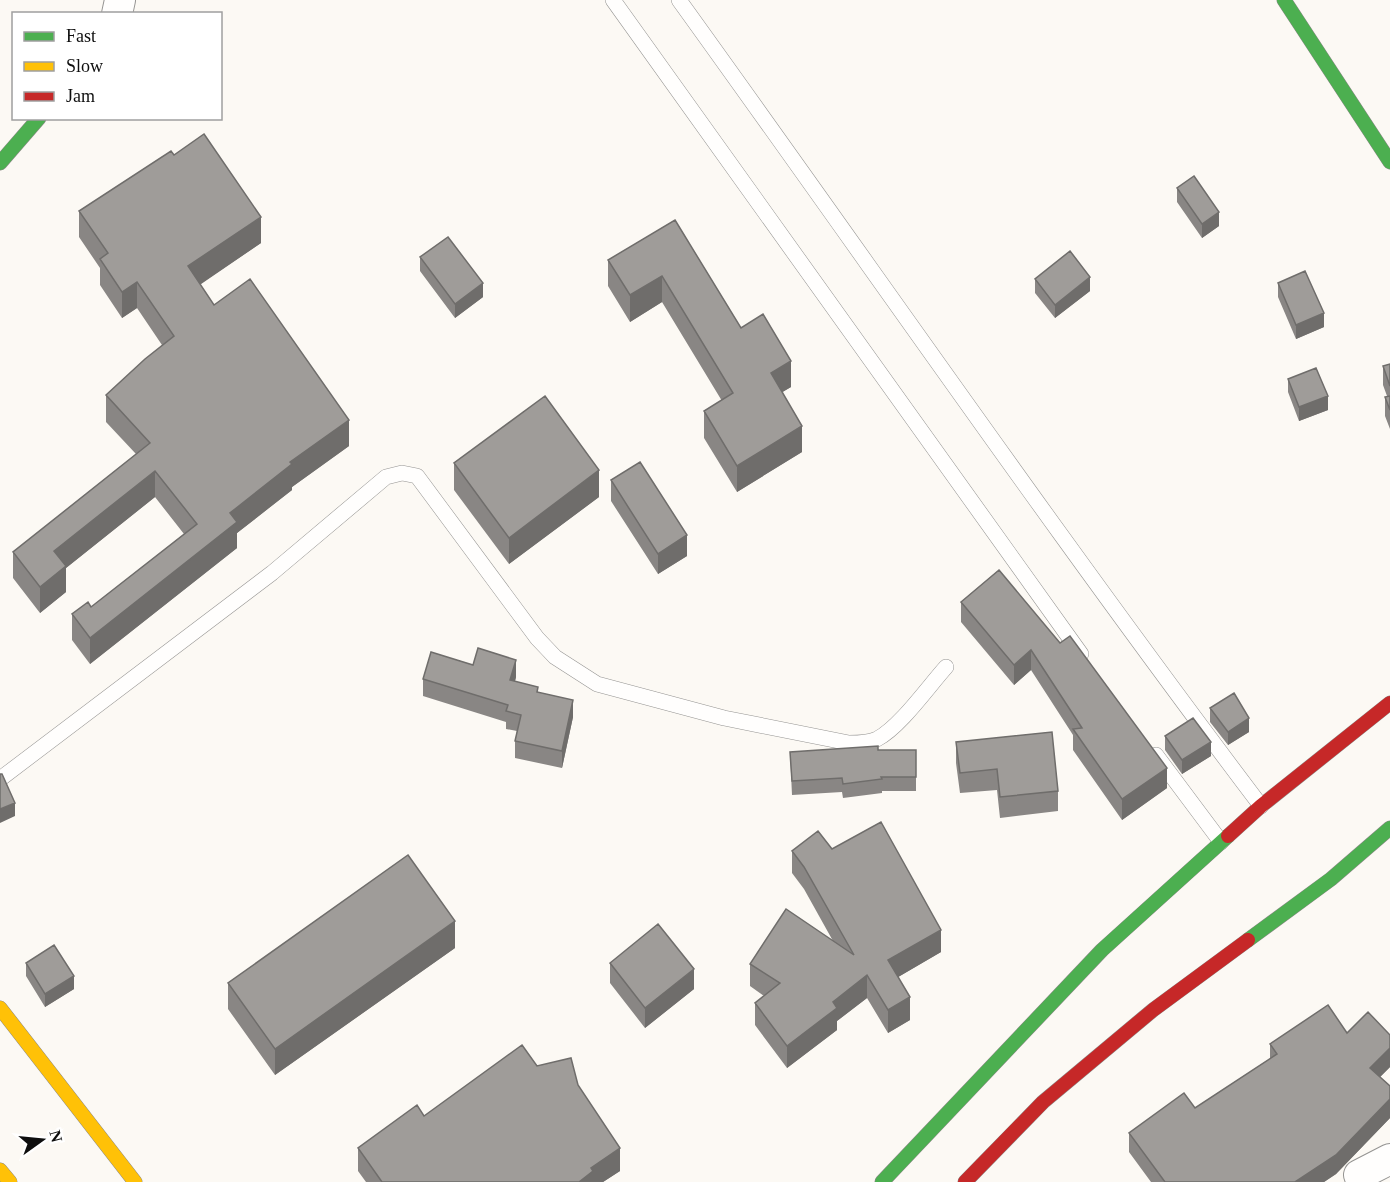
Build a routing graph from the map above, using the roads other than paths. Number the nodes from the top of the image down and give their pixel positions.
1 (613, 0) edge
2 (679, 0) edge
3 (1284, 0) edge
4 (37, 120) edge
5 (1390, 162) edge
6 (0, 163) edge
7 (1090, 666) edge
8 (946, 667) dead end
9 (1390, 703) edge
10 (1145, 740) edge
11 (0, 779) edge
12 (1261, 806) junction
13 (1390, 828) edge
14 (1221, 842) junction
15 (0, 1008) edge
16 (1390, 1159) edge
17 (0, 1170) edge
18 (1359, 1175) dead end
19 (10, 1182) edge
20 (135, 1182) edge
21 (882, 1182) edge
22 (965, 1182) edge

1 - 7 lane
2 - 12 lane
3 - 5 street
4 - 6 street
8 - 11 lane
9 - 12 street
10 - 14 lane
12 - 14 street
13 - 22 street
14 - 21 street
15 - 20 street
16 - 18 street
17 - 19 street

